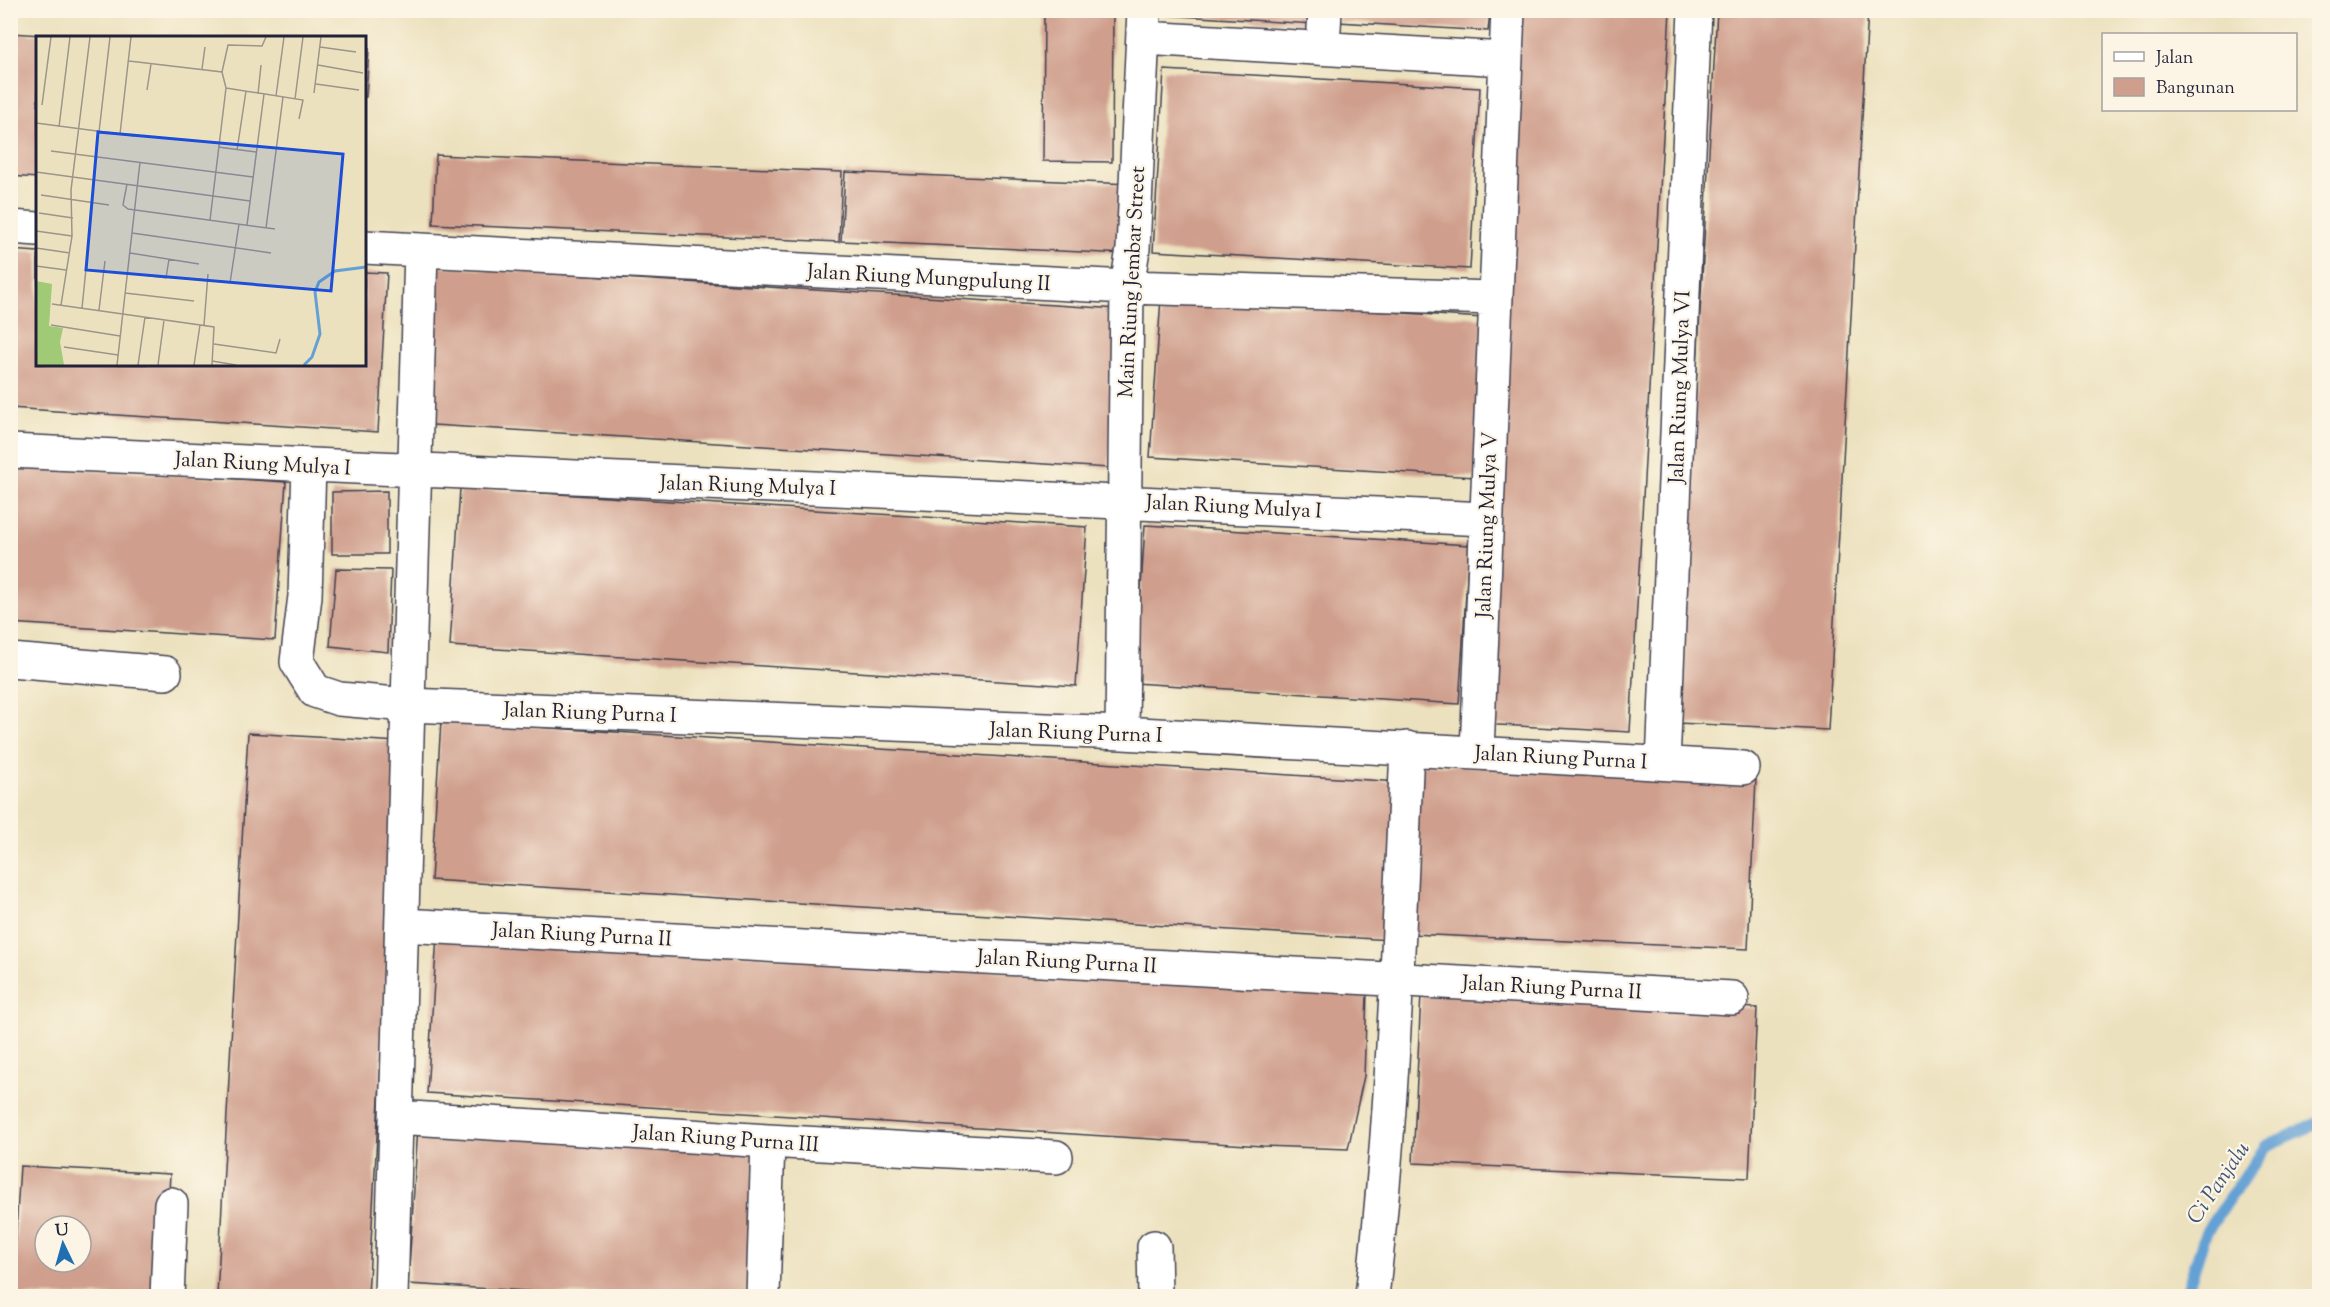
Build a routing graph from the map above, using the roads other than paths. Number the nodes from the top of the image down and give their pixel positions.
1 (1325, 10) edge
2 (1508, 10) edge
3 (1695, 10) edge
4 (1144, 24) edge
5 (1323, 48) junction
6 (1505, 59) junction
7 (10, 227) edge
8 (36, 229) edge
9 (366, 247) edge
10 (422, 250) junction
11 (1127, 287) junction
12 (1494, 298) junction
13 (10, 452) edge
14 (309, 466) junction
15 (415, 470) junction
16 (1125, 501) junction
17 (1486, 519) junction
18 (10, 660) edge
19 (165, 672) dead end
20 (408, 705) junction
21 (1122, 733) junction
22 (1407, 748) junction
23 (1477, 751) junction
24 (1663, 763) junction
25 (1743, 768) dead end
26 (402, 925) junction
27 (1396, 978) junction
28 (1732, 998) dead end
29 (396, 1117) junction
30 (768, 1141) junction
31 (1056, 1157) dead end
32 (171, 1204) dead end
33 (1154, 1247) dead end
34 (167, 1296) edge
35 (391, 1296) edge
36 (763, 1296) edge
37 (1155, 1296) edge
38 (1372, 1296) edge

1 - 5 street
2 - 6 street, Jalan Riung Mulya V
3 - 24 street, Jalan Riung Mulya VI
4 - 5 street
4 - 11 street, Main Riung Jembar Street
5 - 6 street
6 - 12 street, Jalan Riung Mulya V
7 - 8 street
9 - 10 street, Jalan Riung Mungpulung II
10 - 11 street, Jalan Riung Mungpulung II
10 - 15 street
11 - 12 street, Jalan Riung Mungpulung II
11 - 16 street, Main Riung Jembar Street
12 - 17 street, Jalan Riung Mulya V
13 - 14 street, Jalan Riung Mulya I
14 - 15 street, Jalan Riung Mulya I
14 - 20 street, Jalan Riung Purna I
15 - 16 street, Jalan Riung Mulya I
15 - 20 street
16 - 17 street, Jalan Riung Mulya I
16 - 21 street, Main Riung Jembar Street
17 - 23 street, Jalan Riung Mulya V
18 - 19 street
20 - 21 street, Jalan Riung Purna I
20 - 26 street
21 - 22 street, Jalan Riung Purna I
22 - 23 street, Jalan Riung Purna I
22 - 27 street
23 - 24 street, Jalan Riung Purna I
24 - 25 street, Jalan Riung Purna I
26 - 27 street, Jalan Riung Purna II
26 - 29 street
27 - 28 street, Jalan Riung Purna II
27 - 38 street
29 - 30 street, Jalan Riung Purna III
29 - 35 street
30 - 31 street, Jalan Riung Purna III
30 - 36 street
32 - 34 street
33 - 37 street

